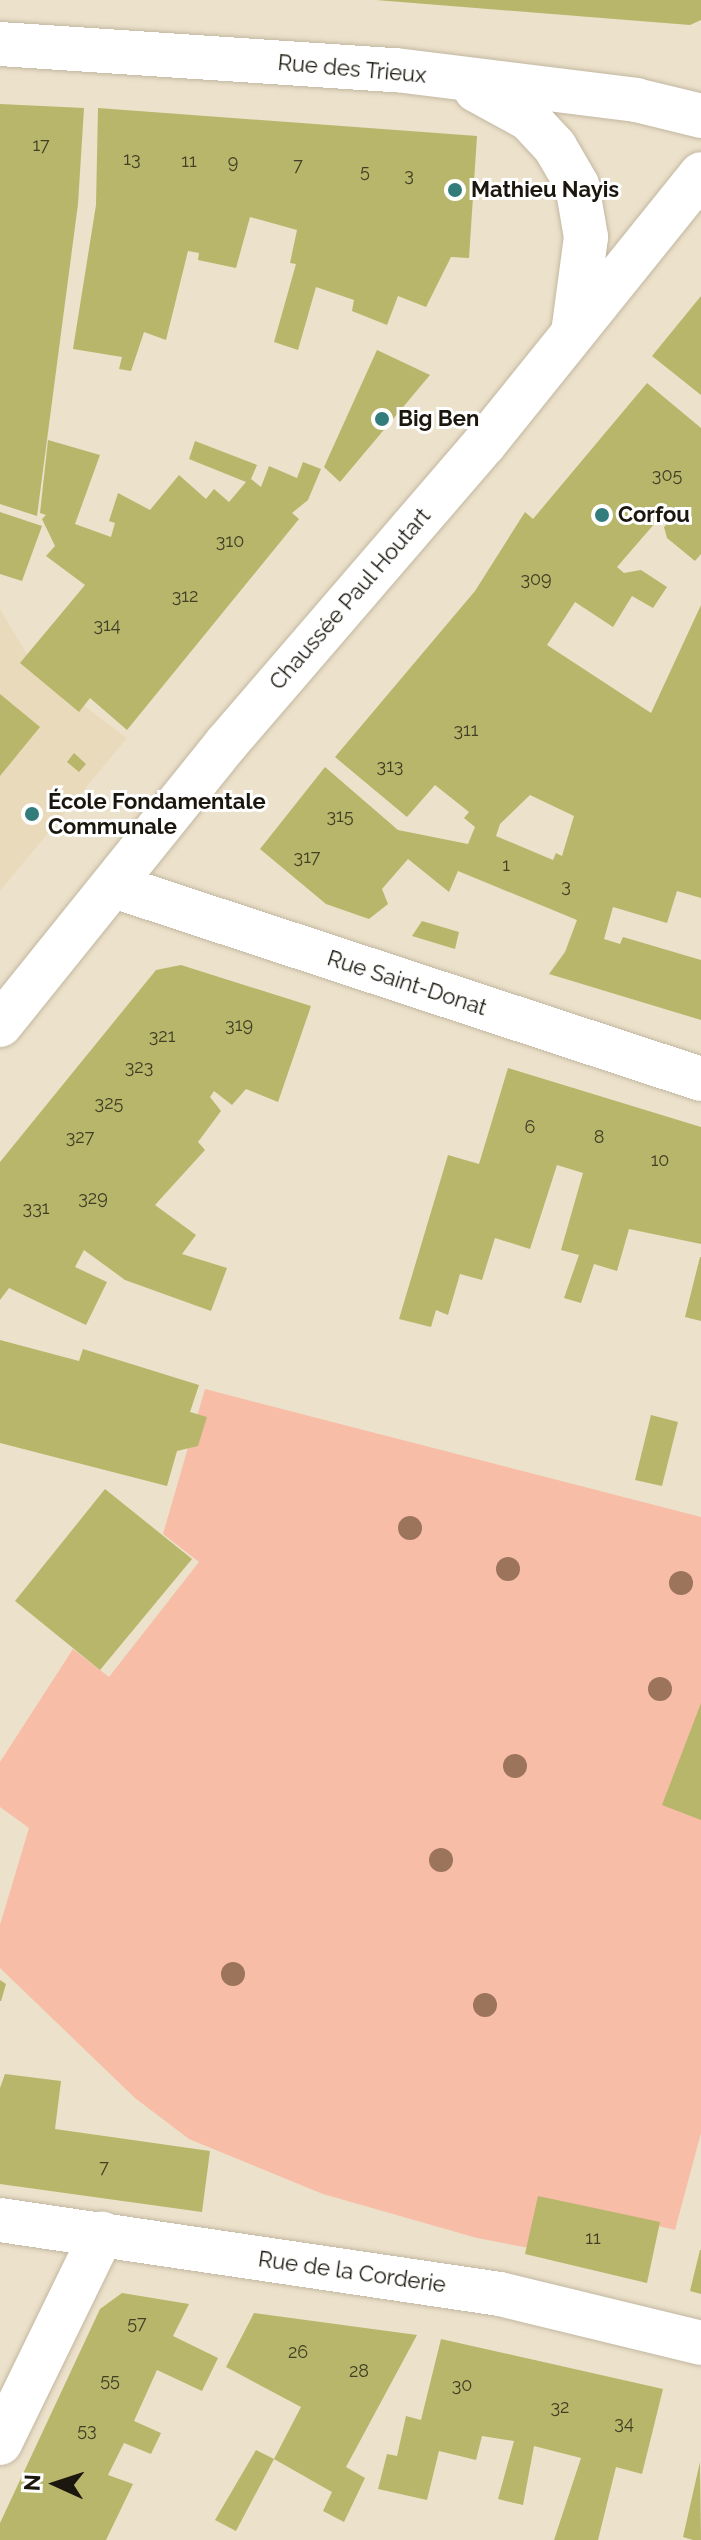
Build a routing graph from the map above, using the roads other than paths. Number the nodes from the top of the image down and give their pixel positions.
1 (0, 44) edge
2 (452, 78) junction
3 (701, 116) edge
4 (701, 174) edge
5 (573, 333) junction
6 (114, 886) junction
7 (0, 1025) edge
8 (701, 1079) edge
9 (0, 2220) edge
10 (102, 2234) junction
11 (701, 2343) edge
12 (0, 2443) edge

1 - 2 street, Rue des Trieux
2 - 3 street, Rue des Trieux
2 - 5 street
4 - 5 street, Chaussée Paul Houtart
5 - 6 street, Chaussée Paul Houtart
6 - 7 street, Chaussée Paul Houtart
6 - 8 street, Rue Saint-Donat
9 - 10 street, Rue de la Corderie
10 - 11 street, Rue de la Corderie
10 - 12 street

